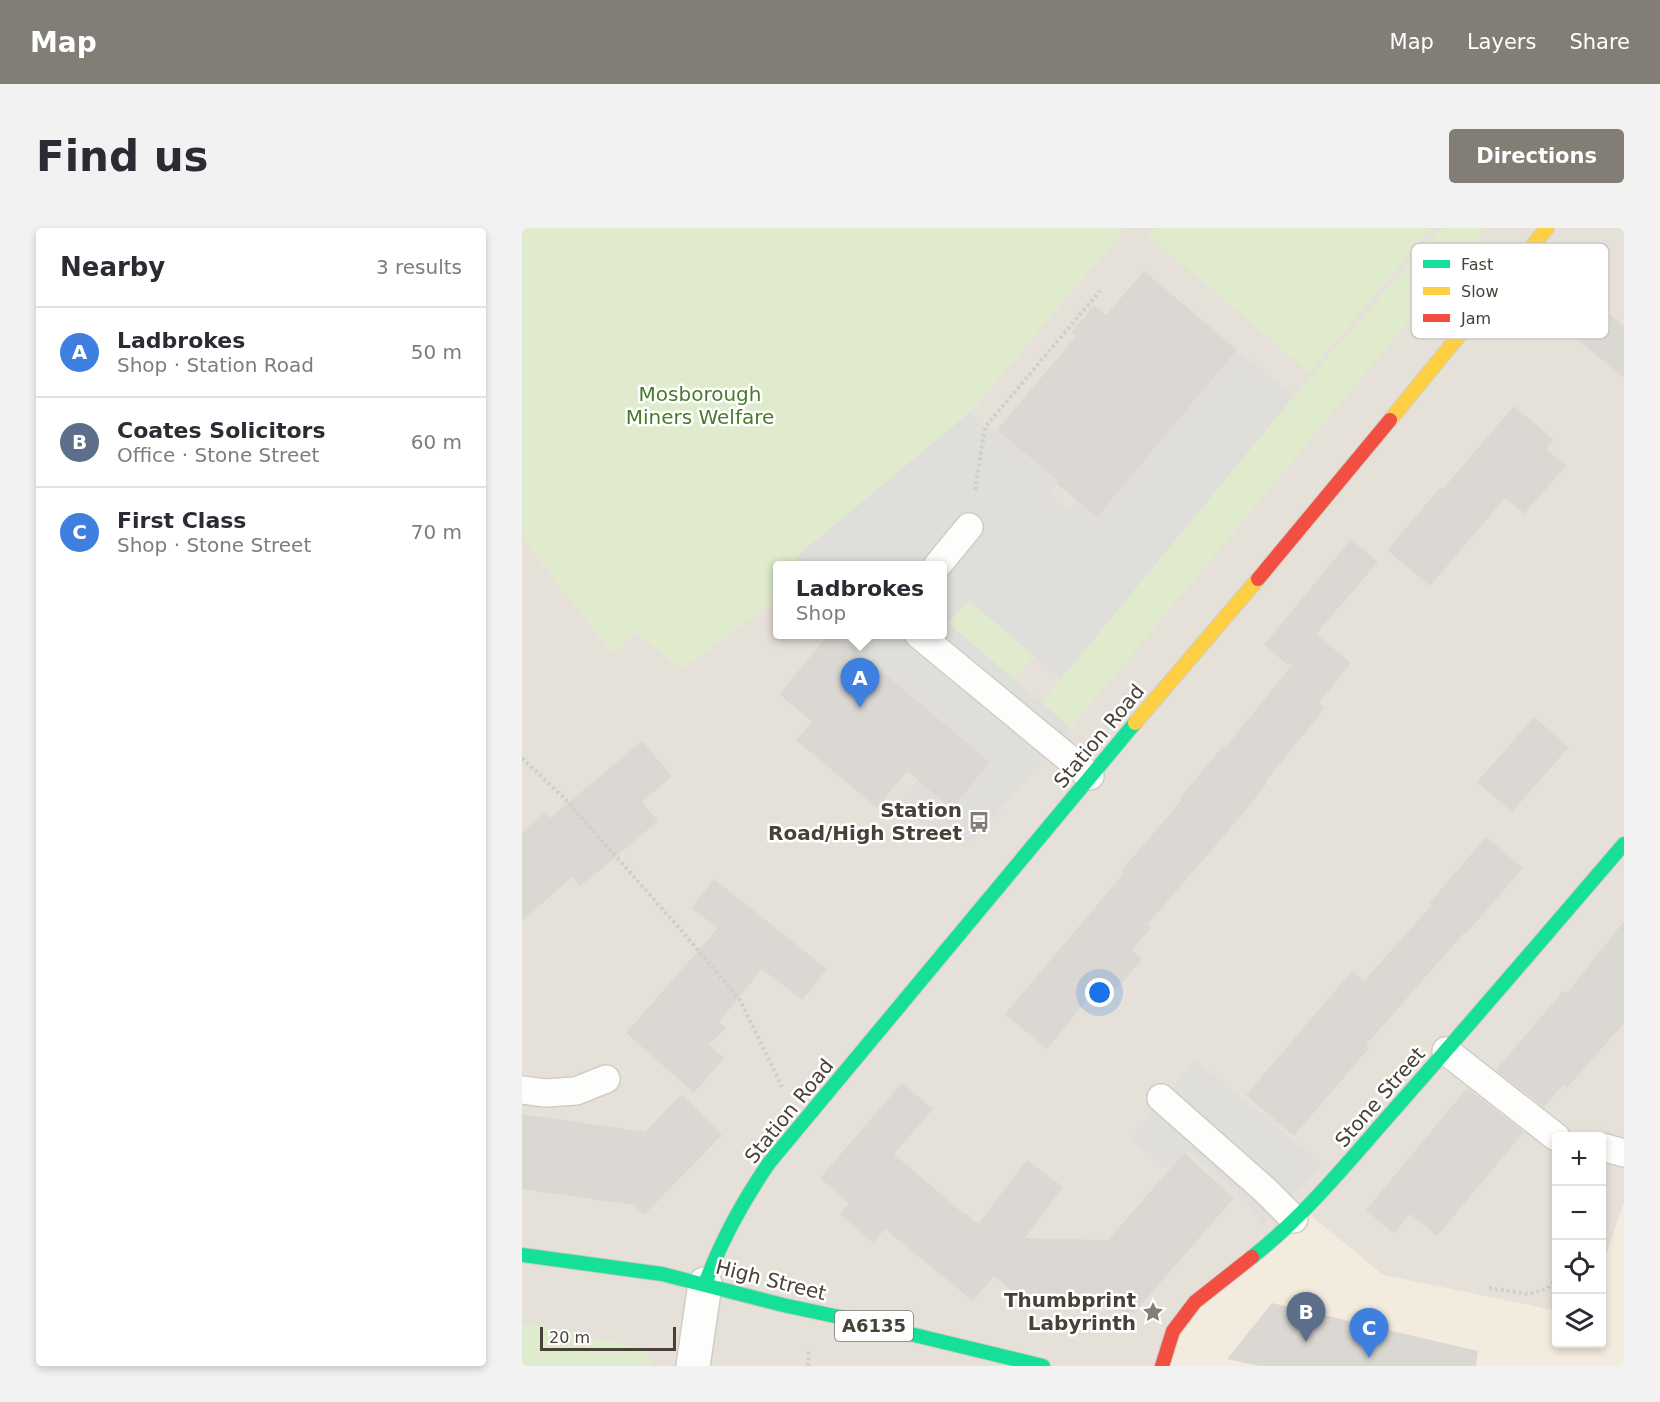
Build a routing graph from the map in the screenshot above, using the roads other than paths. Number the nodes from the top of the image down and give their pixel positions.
1 (1547, 228) edge
2 (1535, 243) edge
3 (1456, 339) edge
4 (969, 527) road end
5 (941, 561) edge
6 (924, 639) edge
7 (1090, 776) junction
8 (1624, 844) edge
9 (1446, 1051) junction
10 (606, 1079) dead end
11 (522, 1090) edge
12 (1161, 1098) dead end
13 (1552, 1133) edge
14 (1606, 1149) edge
15 (1624, 1153) edge
16 (1294, 1219) junction
17 (522, 1255) edge
18 (705, 1284) junction
19 (693, 1366) edge
20 (1043, 1366) edge
21 (1162, 1366) edge

1 - 2 main road, Station Road
3 - 7 main road, Station Road
4 - 5 lane
6 - 7 lane
7 - 18 main road, Station Road
8 - 9 main road, Stone Street
9 - 13 lane
9 - 16 main road, Stone Street
10 - 11 lane
12 - 16 lane
14 - 15 lane
16 - 21 main road, Stone Street
17 - 18 main road, High Street / A6135
18 - 19 street
18 - 20 main road, High Street / A6135

